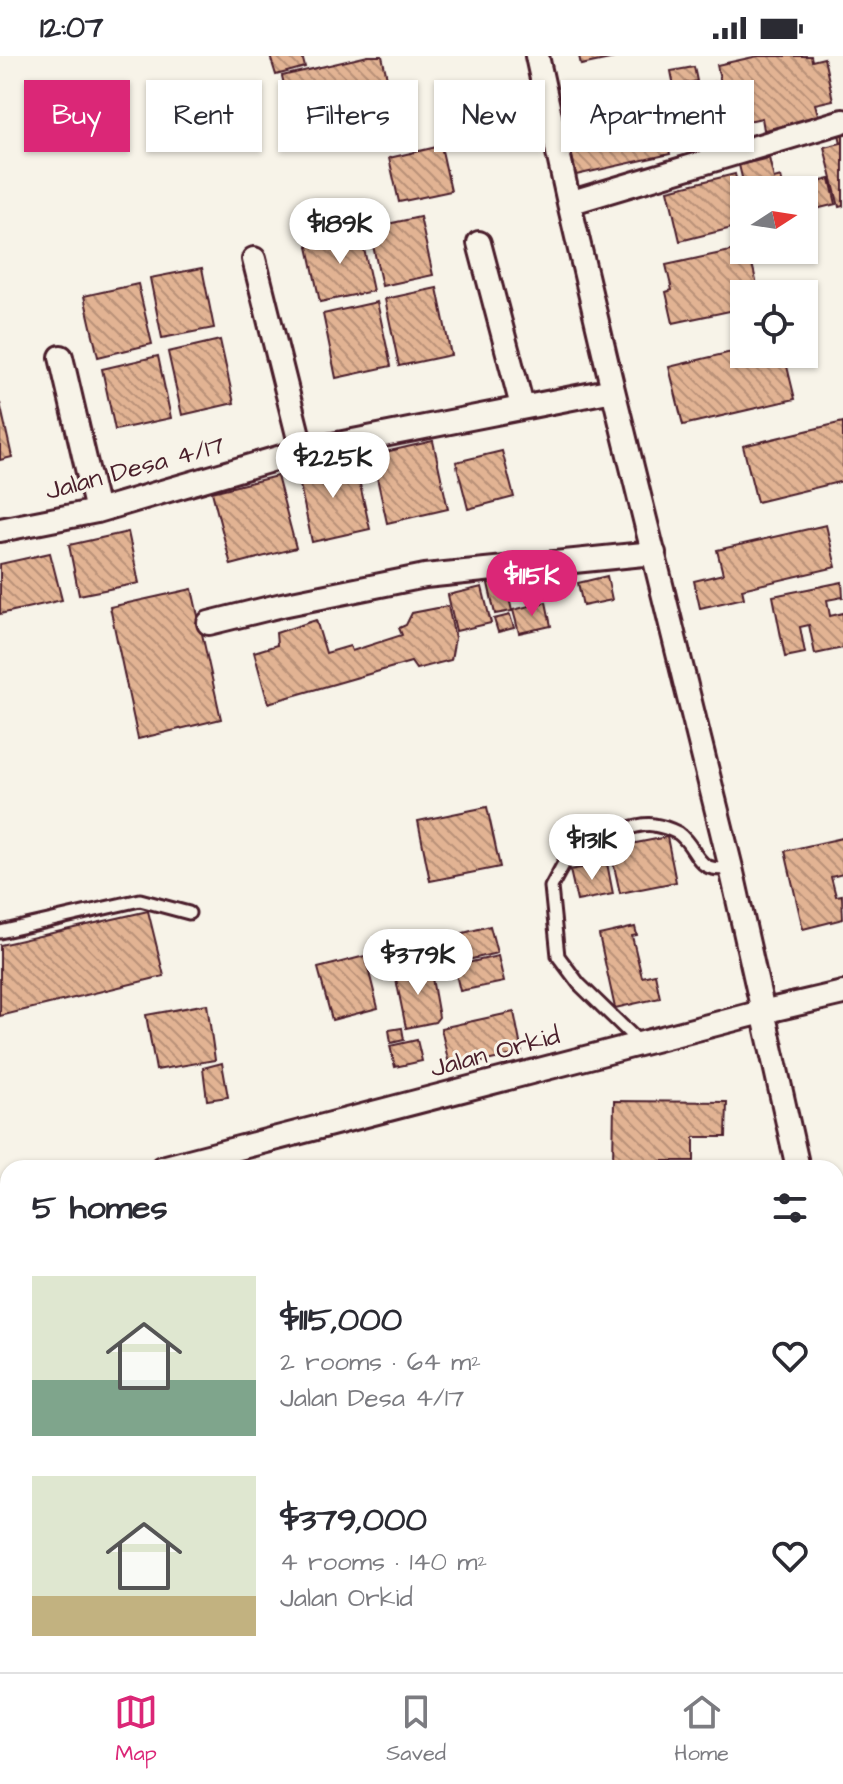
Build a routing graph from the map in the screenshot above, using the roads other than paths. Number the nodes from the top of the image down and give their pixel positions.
1 (537, 56) edge
2 (843, 121) edge
3 (569, 203) junction
4 (479, 243) dead end
5 (254, 259) dead end
6 (61, 357) dead end
7 (613, 390) junction
8 (522, 406) junction
9 (302, 451) junction
10 (97, 511) junction
11 (0, 530) edge
12 (654, 553) junction
13 (209, 623) dead end
14 (731, 868) junction
15 (189, 913) dead end
16 (0, 932) edge
17 (843, 993) edge
18 (762, 1012) junction
19 (640, 1043) junction
20 (193, 1160) edge
21 (796, 1160) edge

1 - 3 street
2 - 3 street
3 - 7 street
4 - 8 street
5 - 9 street
6 - 10 street
7 - 8 street, Jalan Desa 4/17
7 - 12 street
8 - 9 street, Jalan Desa 4/17
9 - 10 street, Jalan Desa 4/17
10 - 11 street, Jalan Desa 4/17
12 - 13 street
12 - 14 street
14 - 18 street
14 - 19 lane
15 - 16 lane
17 - 18 street, Jalan Orkid
18 - 19 street, Jalan Orkid
18 - 21 street
19 - 20 street, Jalan Orkid

